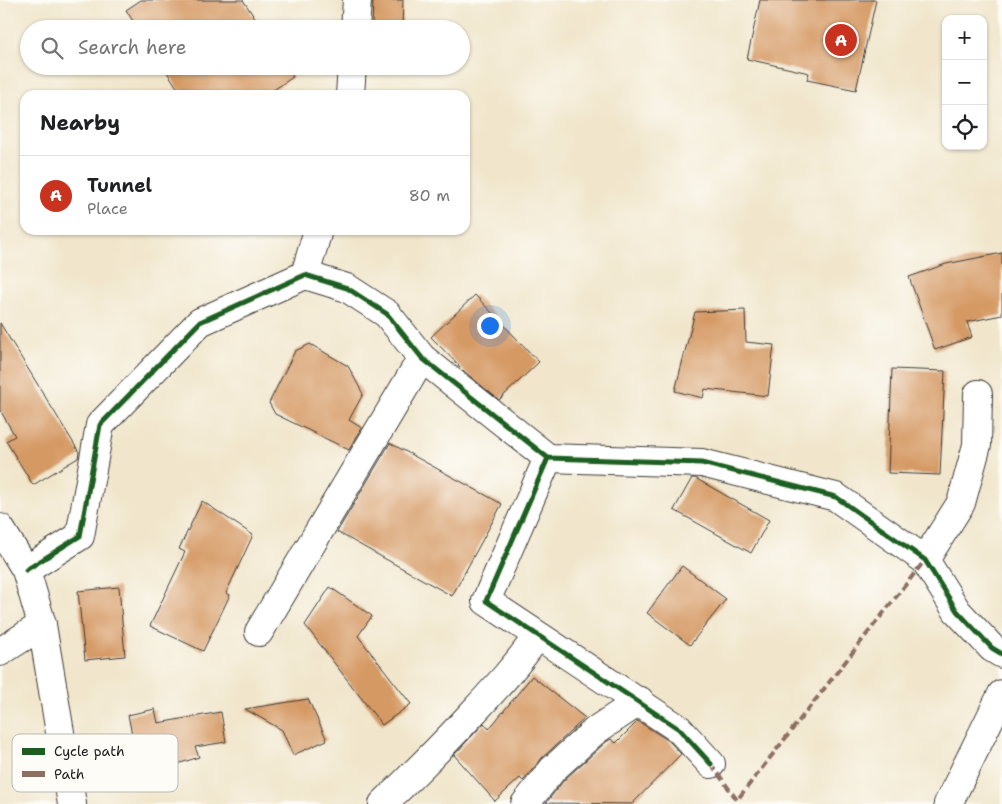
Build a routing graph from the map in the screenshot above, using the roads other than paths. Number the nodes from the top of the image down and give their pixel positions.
1 (357, 0) edge
2 (356, 20) edge
3 (351, 75) edge
4 (350, 90) edge
5 (317, 235) edge
6 (306, 276) junction
7 (422, 358) junction
8 (978, 394) dead end
9 (548, 458) junction
10 (0, 528) edge
11 (925, 560) junction
12 (26, 570) junction
13 (42, 625) junction
14 (259, 632) dead end
15 (537, 636) junction
16 (0, 652) edge
17 (1002, 654) edge
18 (1002, 694) edge
19 (640, 701) junction
20 (60, 734) edge
21 (711, 764) dead end
22 (383, 804) edge
23 (525, 804) edge
24 (948, 804) edge

1 - 2 street
3 - 4 street
5 - 6 street
6 - 7 street
6 - 12 street
7 - 9 street
7 - 14 street
8 - 11 street
9 - 11 street
9 - 15 street
10 - 12 street
11 - 17 street
12 - 13 street
13 - 16 street
13 - 20 street
15 - 19 street
15 - 22 street
18 - 24 street
19 - 21 street
19 - 23 street

